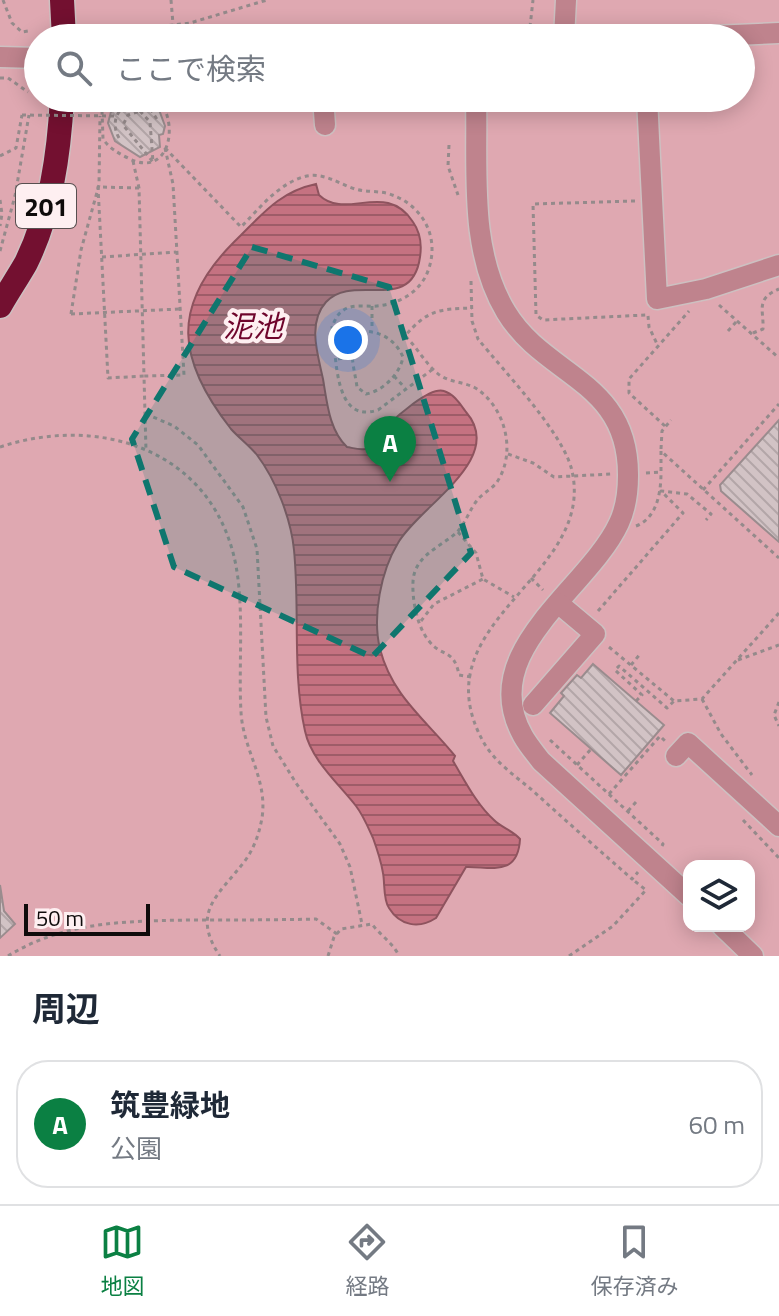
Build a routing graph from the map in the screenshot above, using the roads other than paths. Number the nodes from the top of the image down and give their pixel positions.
1 (62, 0) edge
2 (566, 0) edge
3 (63, 24) edge
4 (565, 24) edge
5 (779, 33) edge
6 (755, 34) edge
7 (0, 57) edge
8 (24, 58) edge
9 (61, 112) edge
10 (324, 112) edge
11 (476, 112) edge
12 (648, 112) edge
13 (325, 125) dead end
14 (779, 265) edge
15 (0, 306) edge
16 (558, 603) junction
17 (533, 705) dead end
18 (678, 755) road end
19 (779, 826) edge
20 (683, 891) edge
21 (728, 932) edge
22 (753, 956) edge

1 - 3 highway
2 - 4 lane
5 - 6 lane
7 - 8 lane
9 - 15 highway, 201
10 - 13 lane
11 - 16 lane
12 - 14 lane
16 - 17 lane
16 - 20 lane
18 - 19 lane
21 - 22 lane

